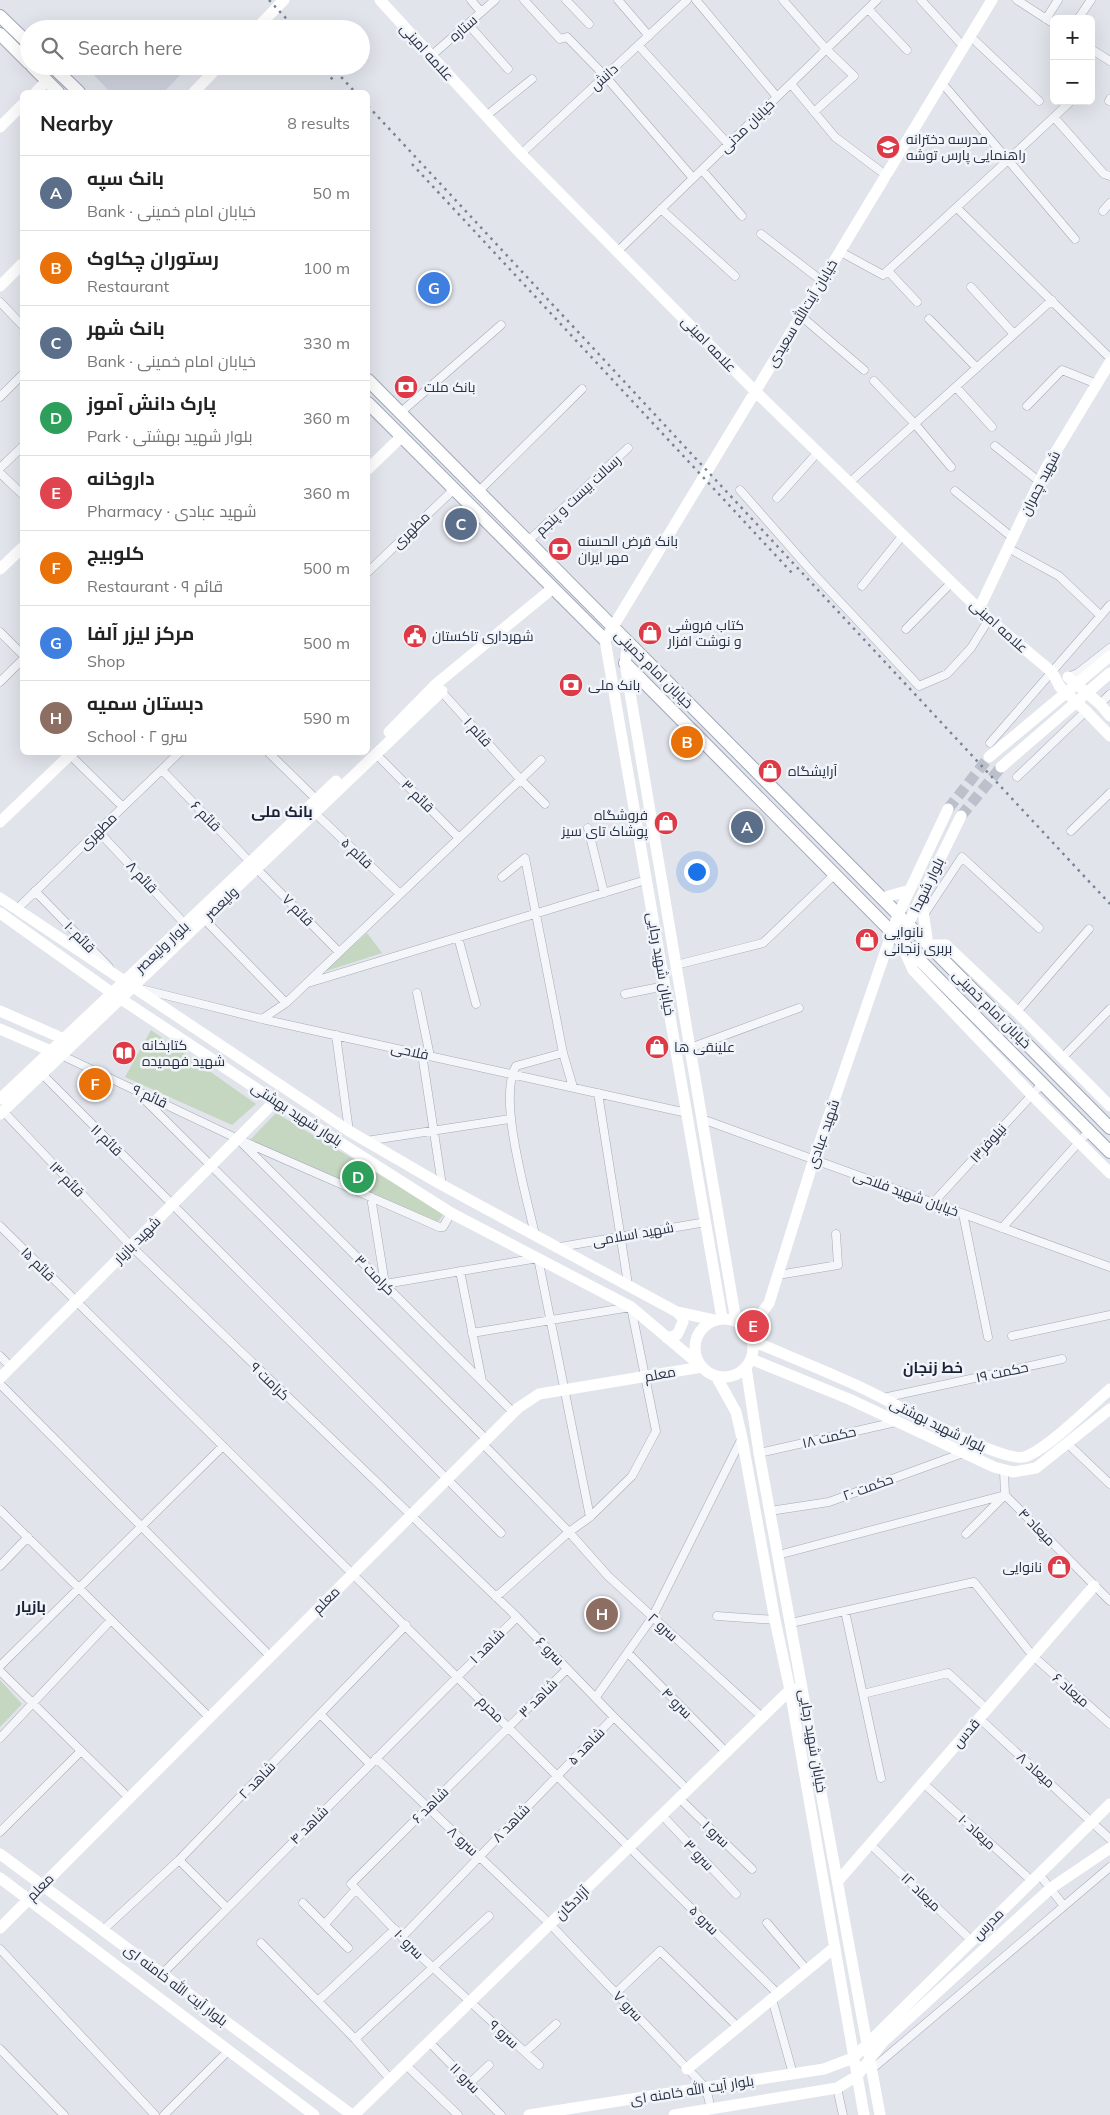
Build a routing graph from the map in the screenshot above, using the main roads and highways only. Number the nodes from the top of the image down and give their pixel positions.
1 (0, 16) edge
2 (0, 34) edge
3 (20, 35) edge
4 (20, 54) edge
5 (41, 75) edge
6 (61, 75) edge
7 (56, 90) edge
8 (77, 90) edge
9 (370, 382) edge
10 (370, 405) edge
11 (605, 640) road end
12 (626, 663) road end
13 (736, 751) junction
14 (725, 763) junction
15 (768, 783) junction
16 (755, 793) junction
17 (1110, 1128) edge
18 (1110, 1152) edge

1 - 3 main road
2 - 4 main road
5 - 7 main road
6 - 8 main road
9 - 13 main road, خیابان امام خمینی
10 - 11 main road, خیابان امام خمینی
12 - 14 main road, خیابان امام خمینی
13 - 14 main road
13 - 15 main road, خیابان امام خمینی
14 - 16 main road, خیابان امام خمینی
15 - 16 main road
15 - 17 main road, خیابان امام خمینی
16 - 18 main road, خیابان امام خمینی

